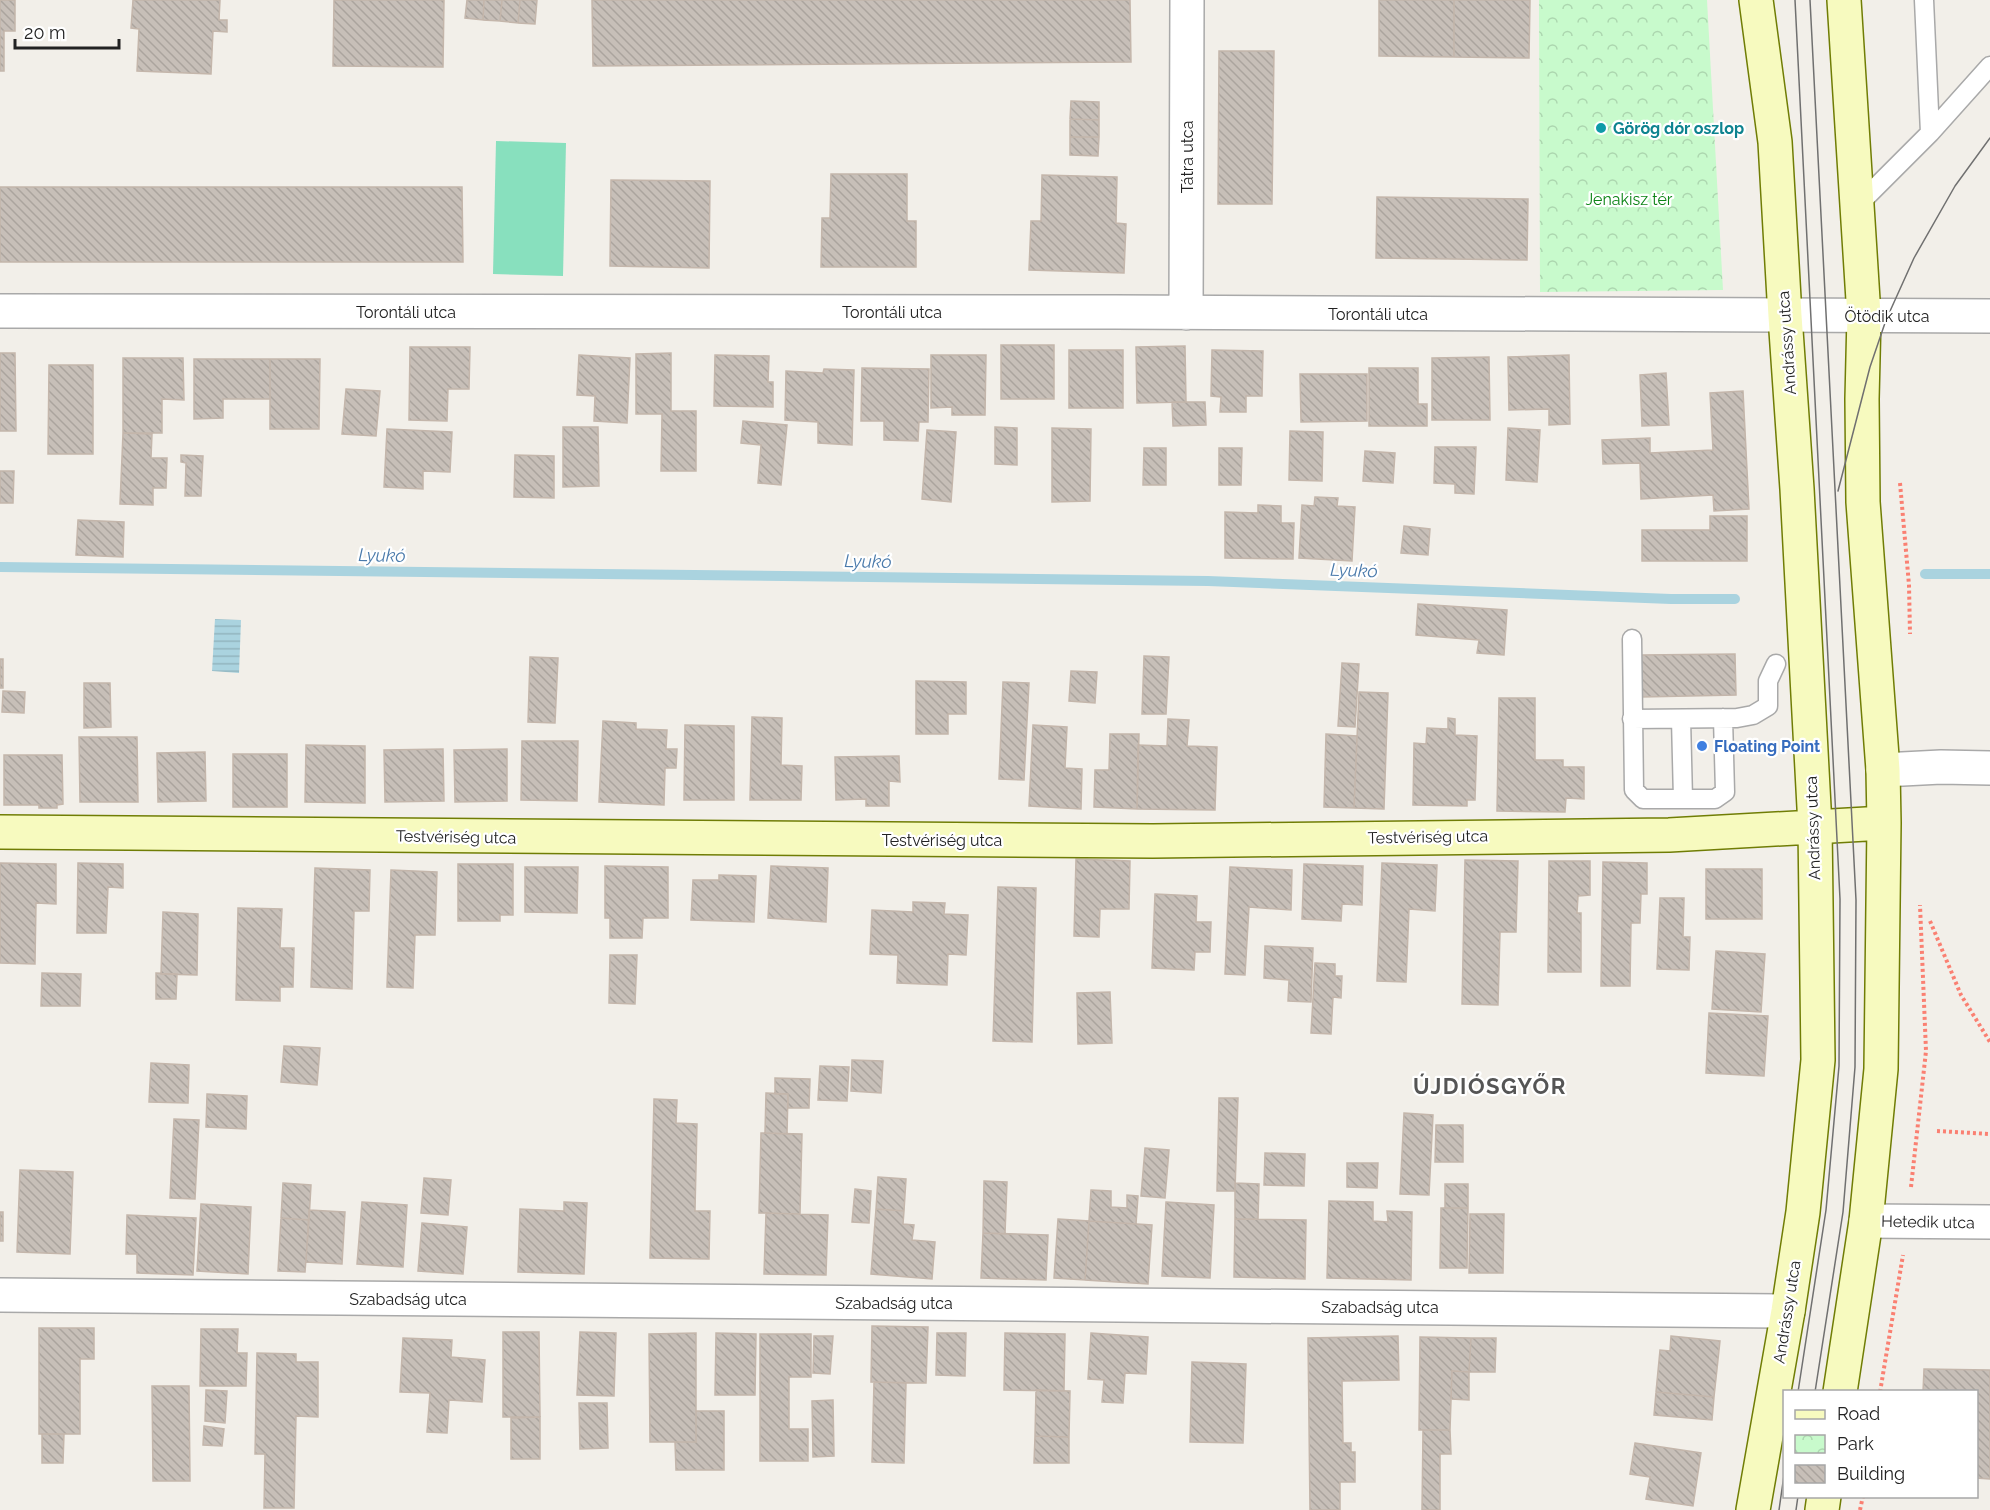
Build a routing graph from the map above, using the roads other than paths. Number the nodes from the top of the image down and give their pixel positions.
1 (1187, 0) edge
2 (1756, 0) edge
3 (1844, 0) edge
4 (1924, 0) edge
5 (1990, 66) edge
6 (1930, 133) junction
7 (1857, 206) junction
8 (0, 311) edge
9 (1186, 313) junction
10 (1785, 316) junction
11 (1864, 316) junction
12 (1990, 316) edge
13 (1632, 639) dead end
14 (1776, 664) dead end
15 (1723, 718) junction
16 (1632, 719) junction
17 (1681, 719) junction
18 (1990, 768) edge
19 (1883, 770) junction
20 (1683, 799) junction
21 (1884, 823) junction
22 (1815, 826) junction
23 (0, 832) edge
24 (1866, 1221) junction
25 (1990, 1222) edge
26 (0, 1295) edge
27 (1788, 1311) junction
28 (1840, 1390) edge
29 (1753, 1510) edge

1 - 9 street, Tátra utca
2 - 10 main road, Andrássy utca
3 - 7 main road
4 - 6 lane
5 - 6 lane
6 - 7 lane
7 - 11 main road
8 - 9 street, Torontáli utca
9 - 10 street, Torontáli utca
10 - 11 street, Ötödik utca
10 - 22 main road, Andrássy utca
11 - 12 street, Ötödik utca
11 - 19 main road
13 - 16 lane
14 - 15 lane
15 - 17 lane
15 - 20 lane
16 - 17 lane
16 - 20 lane
17 - 20 lane
18 - 19 street
19 - 21 main road
21 - 22 main road, Testvériség utca
21 - 24 main road
22 - 23 main road, Testvériség utca
22 - 27 main road, Andrássy utca
24 - 25 street, Hetedik utca
24 - 28 main road
26 - 27 street, Szabadság utca
27 - 29 main road, Andrássy utca

